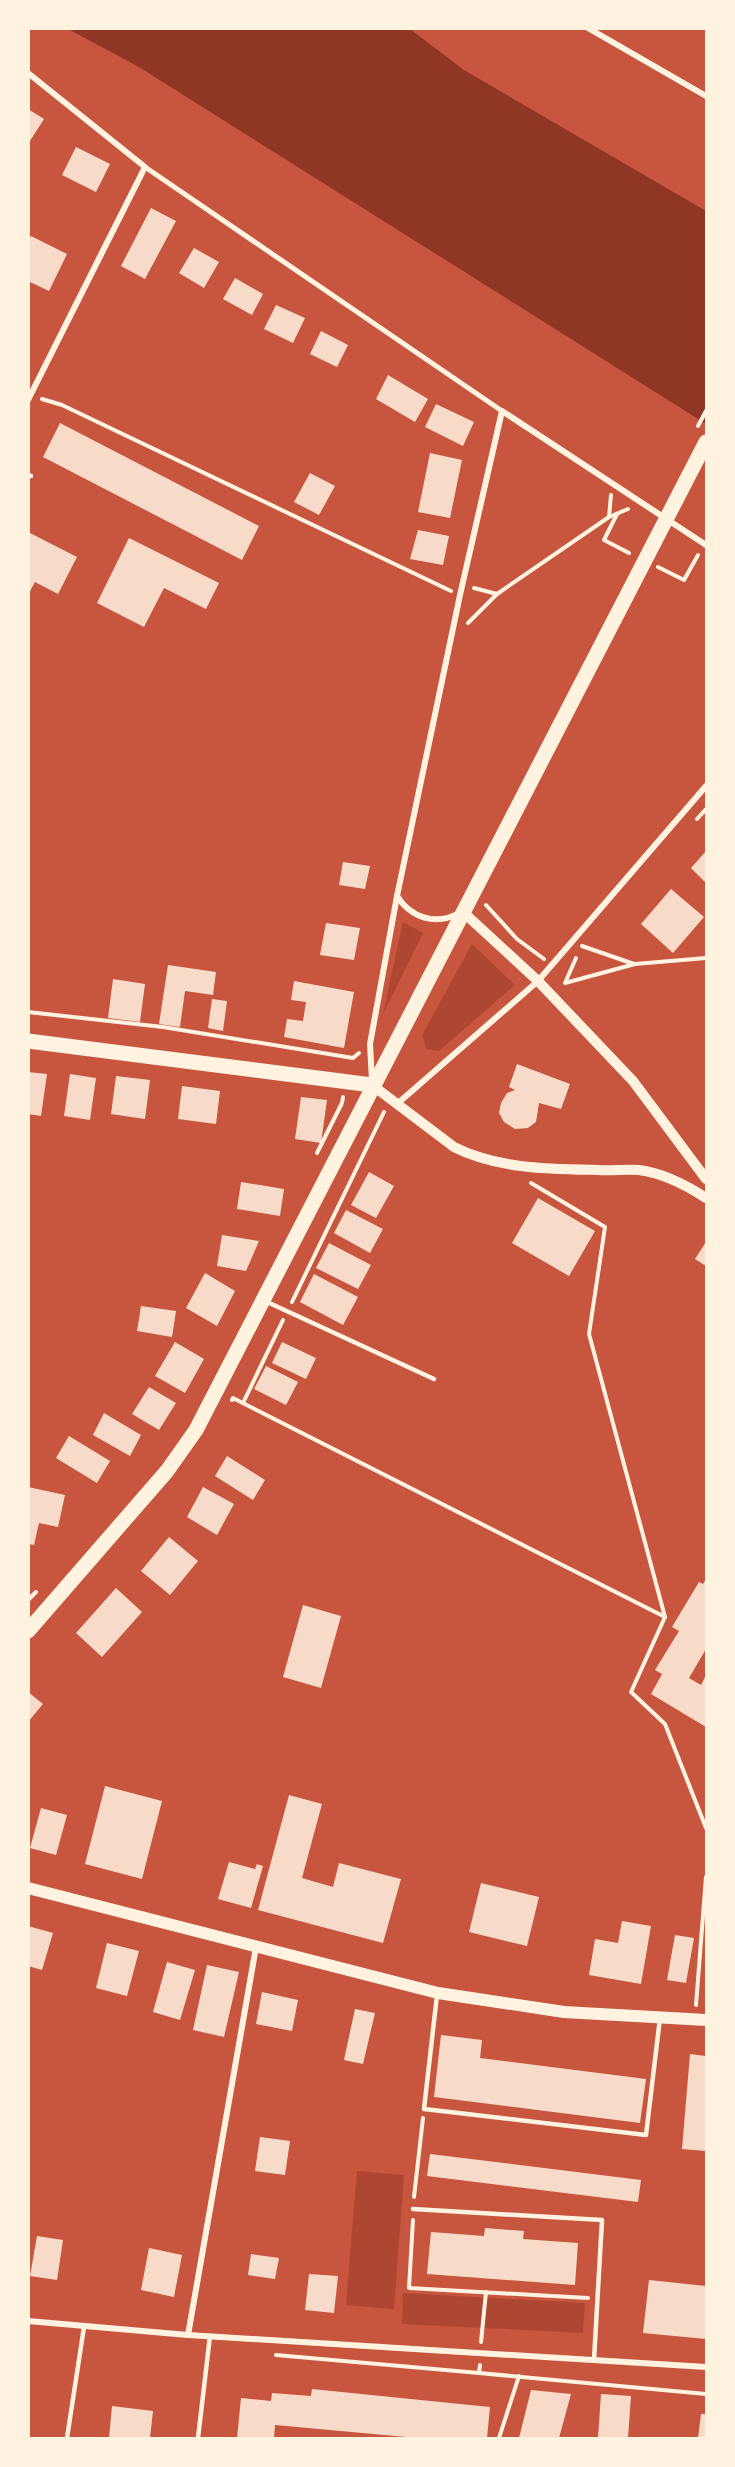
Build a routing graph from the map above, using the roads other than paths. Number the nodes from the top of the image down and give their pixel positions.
1 (588, 28) edge
2 (28, 73) edge
3 (706, 96) edge
4 (145, 167) junction
5 (29, 397) edge
6 (502, 411) junction
7 (706, 442) edge
8 (706, 545) edge
9 (706, 786) edge
10 (397, 896) junction
11 (462, 911) junction
12 (538, 981) junction
13 (28, 1041) edge
14 (372, 1085) junction
15 (397, 1104) junction
16 (706, 1179) edge
17 (706, 1198) edge
18 (262, 1300) junction
19 (434, 1379) dead end
20 (28, 1631) edge
21 (28, 1888) edge
22 (256, 1947) junction
23 (438, 1993) junction
24 (660, 2018) junction
25 (700, 2020) edge
26 (413, 2209) road end
27 (28, 2321) edge
28 (84, 2327) junction
29 (188, 2335) junction
30 (210, 2336) junction
31 (594, 2360) junction
32 (706, 2367) edge
33 (67, 2439) edge
34 (198, 2439) edge

1 - 3 street
2 - 4 street
4 - 5 street
4 - 6 street
6 - 8 street
6 - 10 street
7 - 11 main road
9 - 12 street
10 - 11 street
10 - 14 street
11 - 12 street
11 - 14 main road
12 - 15 street
12 - 16 street
13 - 14 main road
14 - 15 street
14 - 18 main road
15 - 17 street
18 - 19 lane
18 - 20 main road
21 - 22 main road
22 - 23 main road
22 - 29 street
23 - 24 main road
23 - 24 lane
24 - 25 main road
26 - 31 lane
27 - 28 street
28 - 29 street
28 - 33 lane
29 - 30 street
30 - 31 street
30 - 34 lane
31 - 32 street

